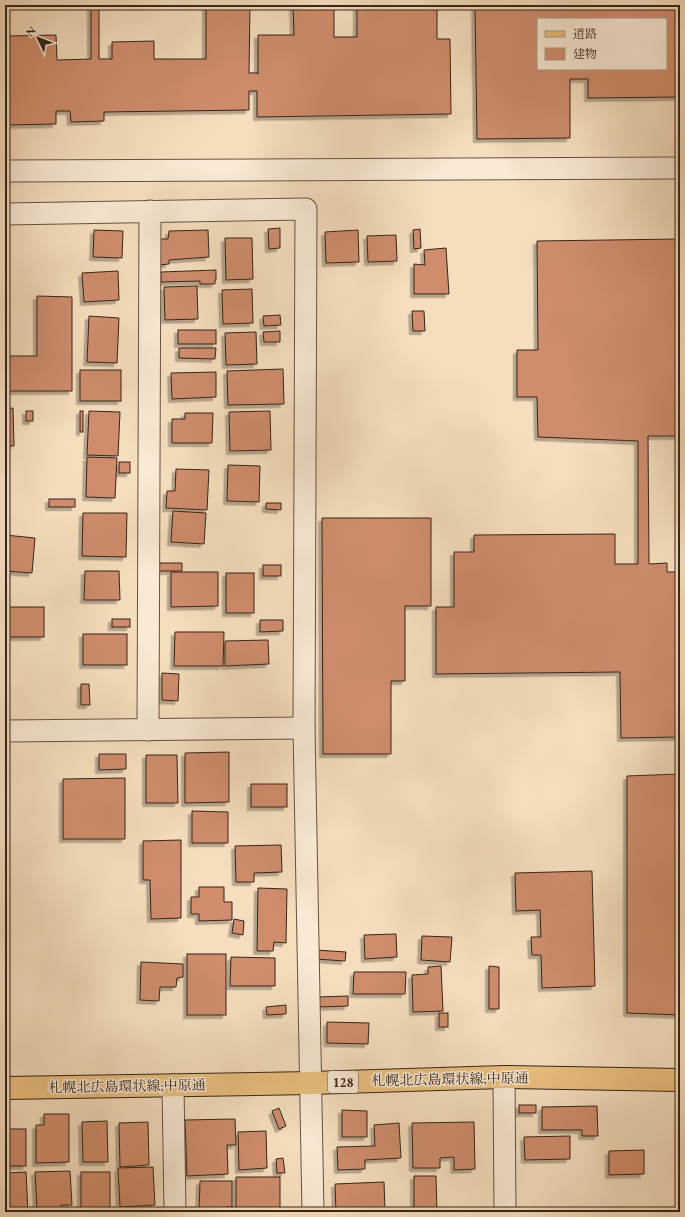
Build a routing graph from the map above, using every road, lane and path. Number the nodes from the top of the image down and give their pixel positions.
1 (680, 168) edge
2 (5, 171) edge
3 (150, 211) junction
4 (5, 214) edge
5 (304, 728) junction
6 (148, 730) junction
7 (5, 731) edge
8 (504, 1077) junction
9 (680, 1080) edge
10 (311, 1083) junction
11 (173, 1085) junction
12 (5, 1088) edge
13 (176, 1212) edge
14 (313, 1212) edge
15 (504, 1212) edge

1 - 2 street
3 - 4 street
3 - 5 street
3 - 6 street
5 - 6 street
5 - 10 street
6 - 7 street
8 - 9 main road, 札幌北広島環状線;中原通 / 128
8 - 10 main road, 札幌北広島環状線;中原通 / 128
8 - 15 street
10 - 11 main road, 札幌北広島環状線;中原通 / 128
10 - 14 street
11 - 12 main road, 札幌北広島環状線;中原通 / 128
11 - 13 street

